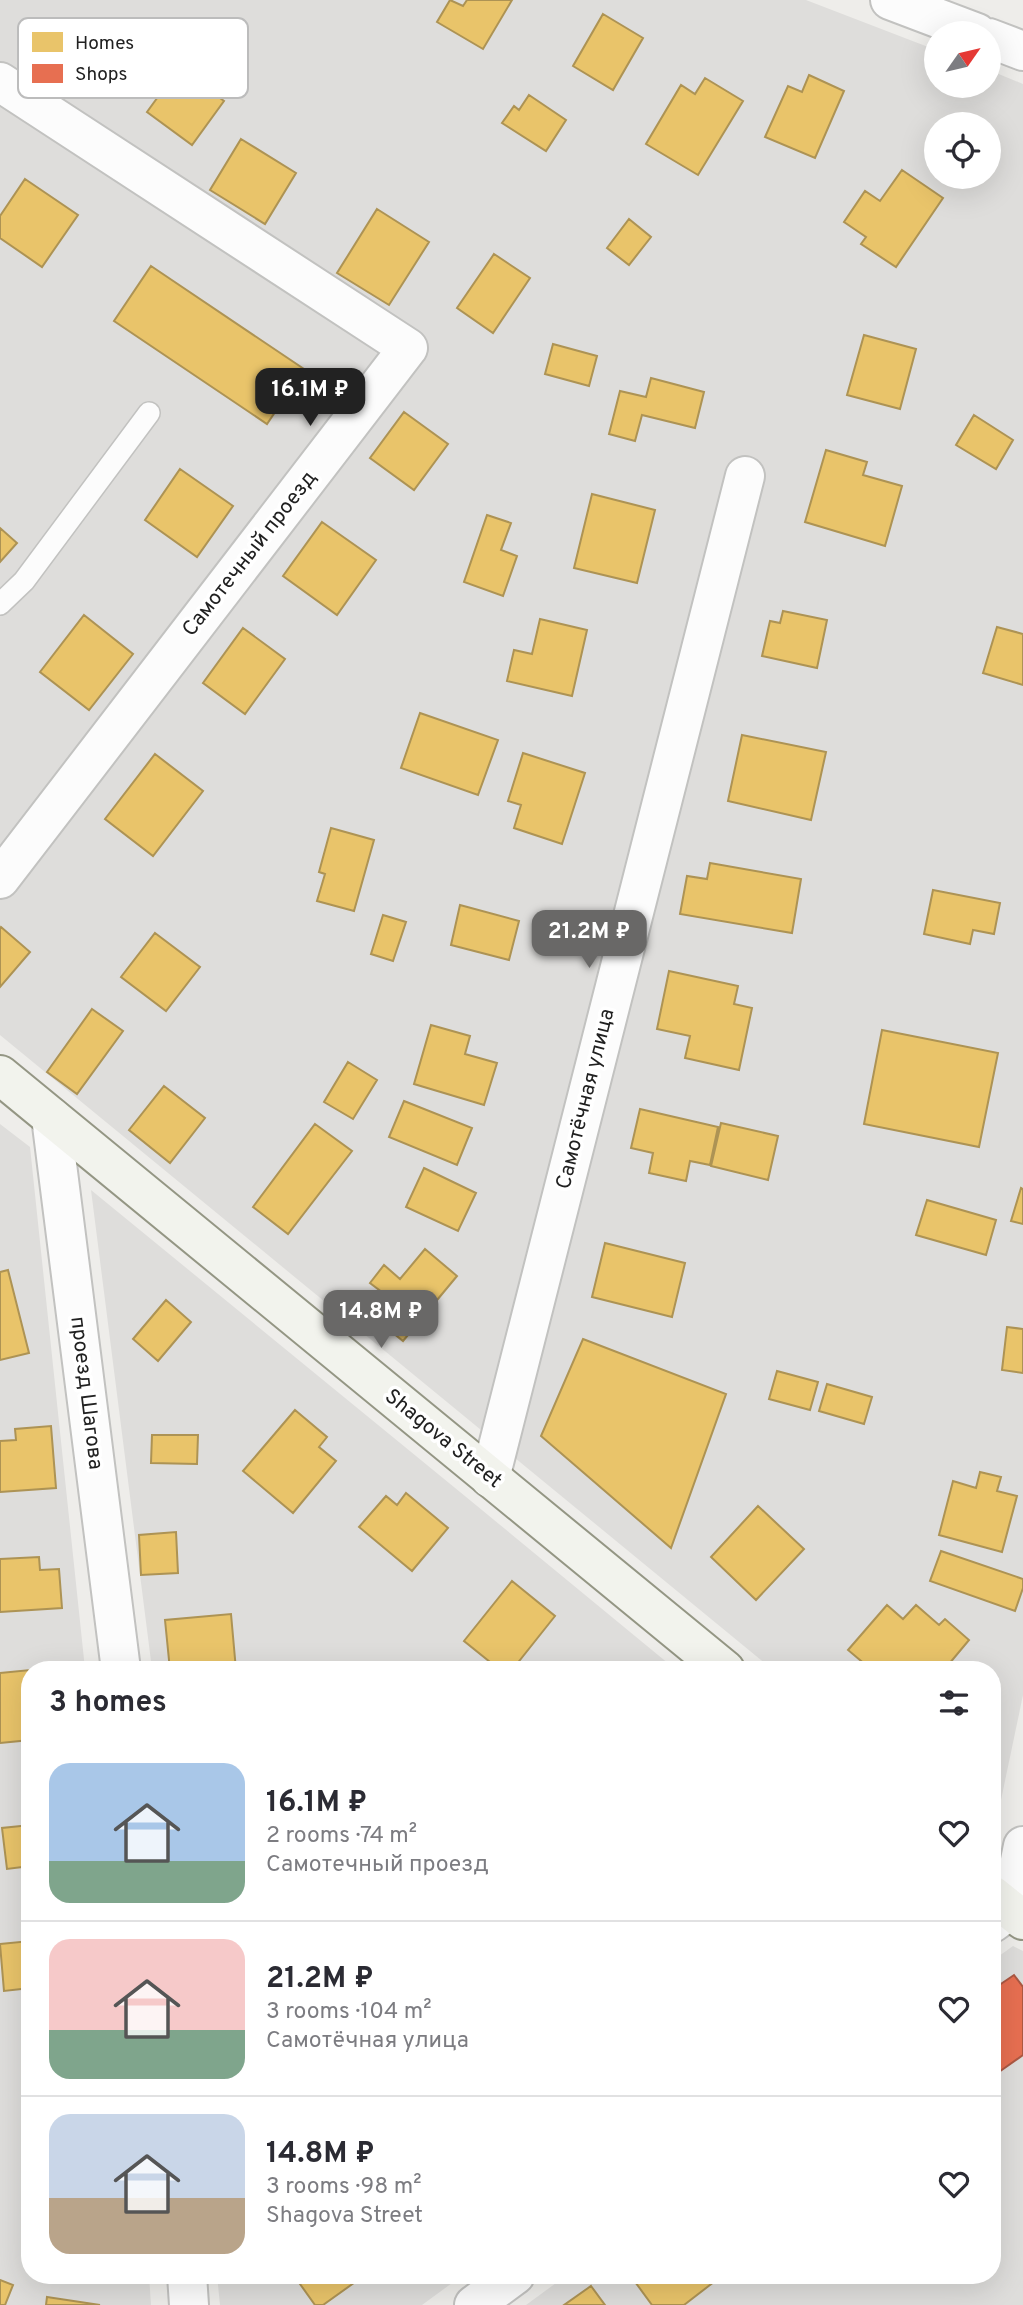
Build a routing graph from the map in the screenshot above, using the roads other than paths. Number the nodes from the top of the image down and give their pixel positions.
1 (890, 0) edge
2 (945, 21) edge
3 (1001, 43) edge
4 (1023, 51) edge
5 (0, 82) edge
6 (18, 94) edge
7 (25, 98) edge
8 (149, 413) dead end
9 (745, 476) dead end
10 (0, 604) edge
11 (0, 879) edge
12 (0, 1075) edge
13 (51, 1117) junction
14 (490, 1478) junction
15 (120, 1661) edge
16 (714, 1661) edge
17 (1023, 1846) edge
18 (1004, 1912) edge
19 (188, 2284) edge
20 (503, 2284) edge
21 (189, 2305) edge
22 (474, 2305) edge

1 - 2 street
3 - 4 street
5 - 6 street, Самотечный проезд
7 - 11 street, Самотечный проезд
8 - 10 lane
9 - 14 street, Самотёчная улица
12 - 13 main road, Shagova Street
13 - 14 main road, Shagova Street
13 - 15 street, проезд Шагова
14 - 16 main road, Shagova Street
17 - 18 street
19 - 21 street
20 - 22 street

